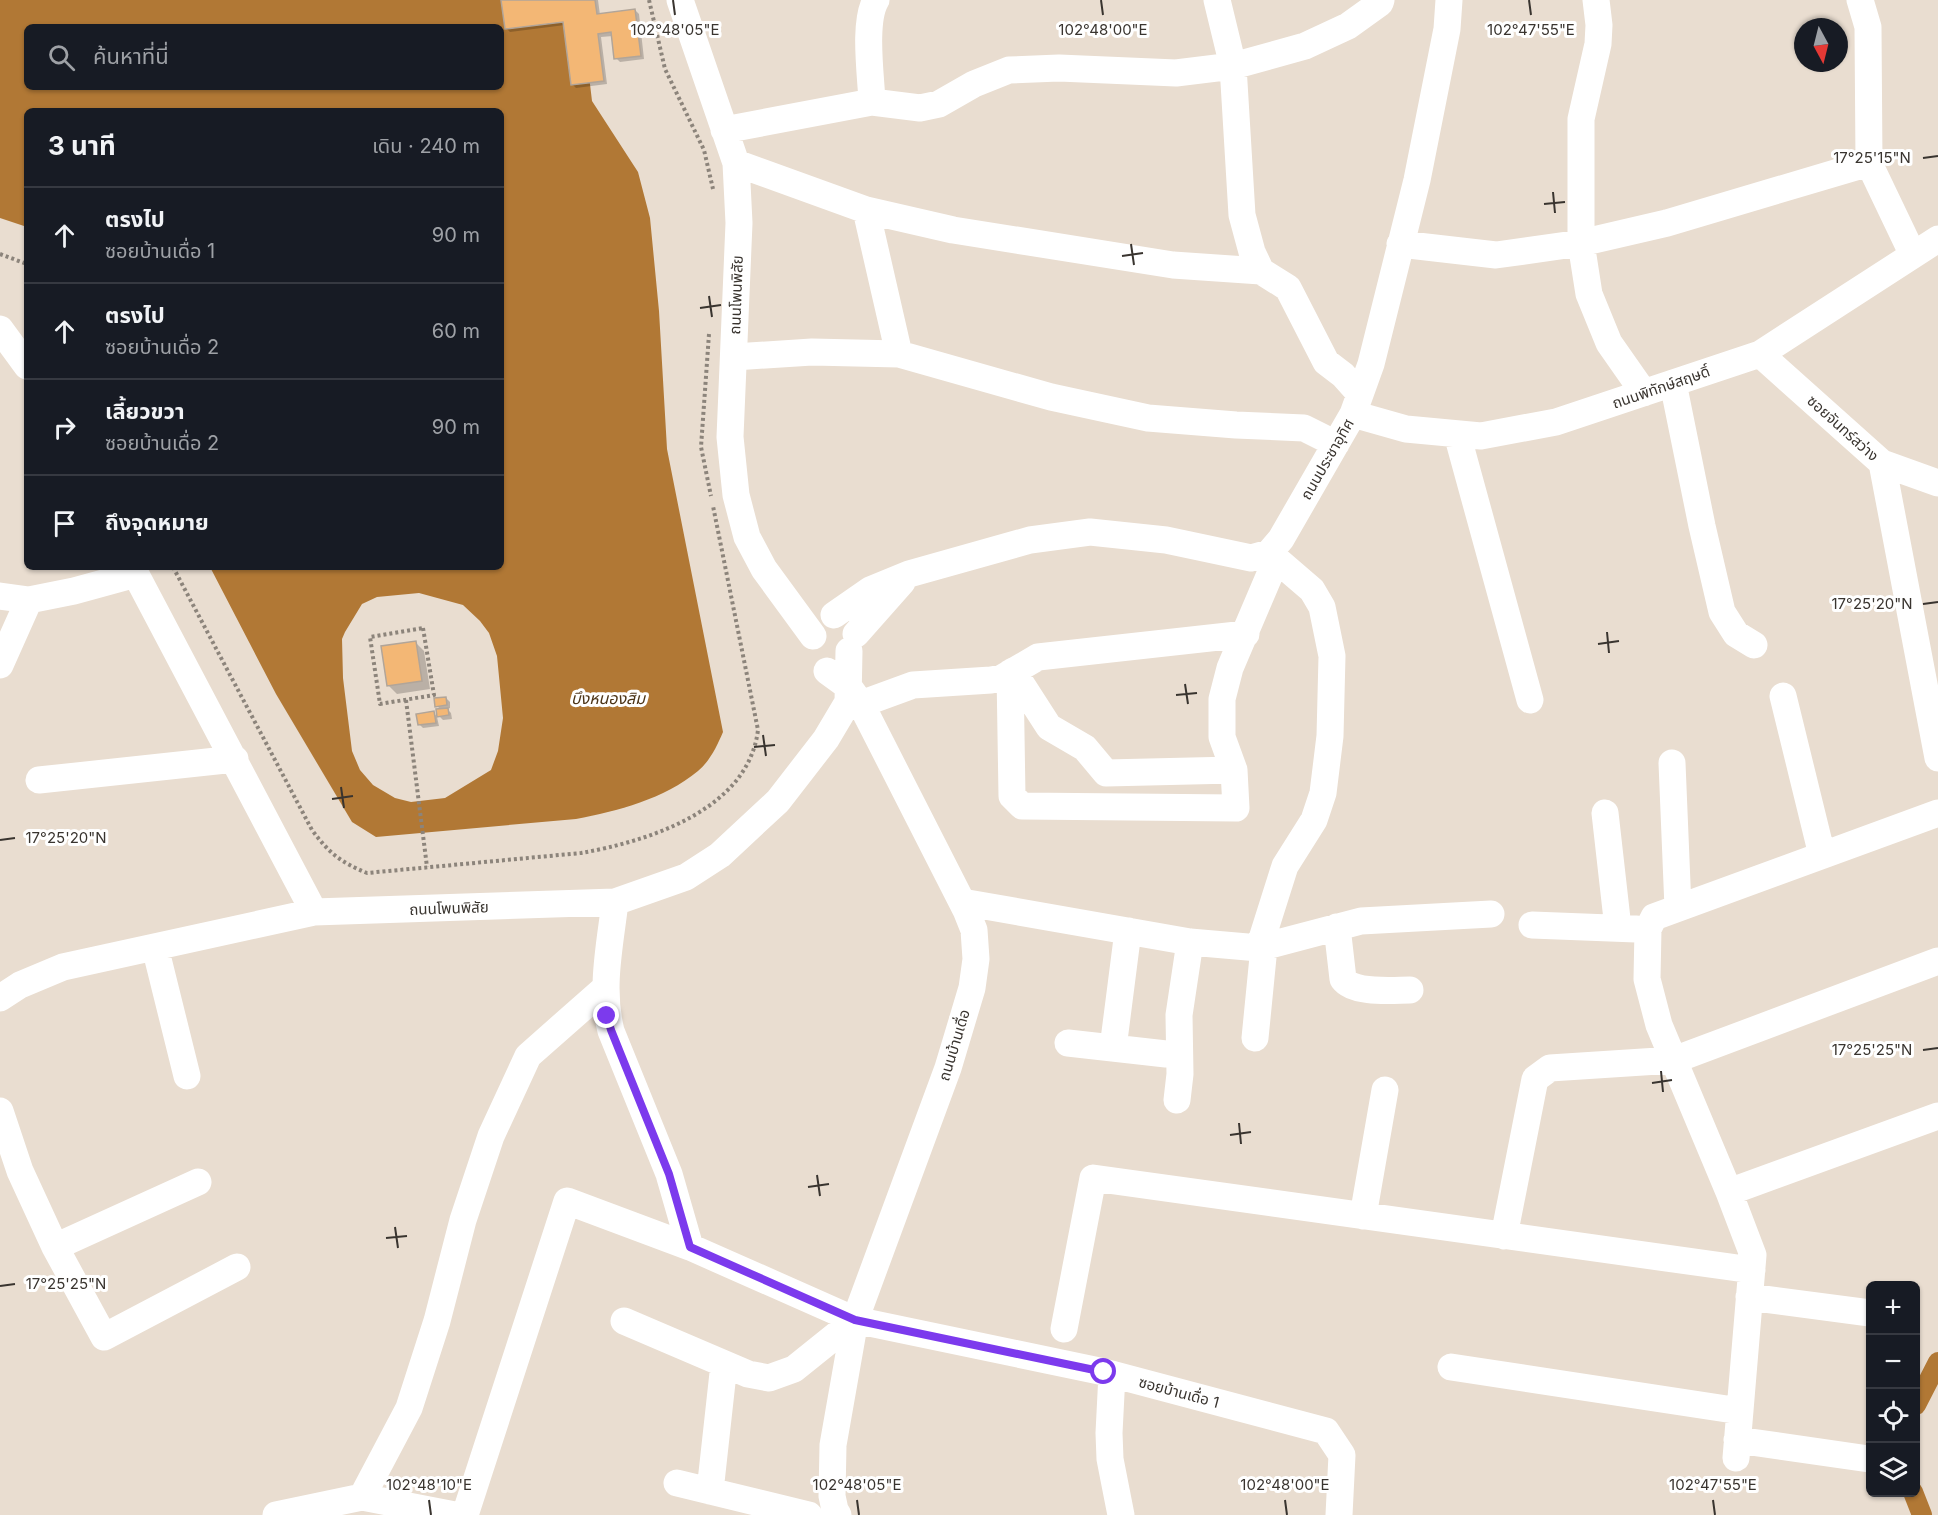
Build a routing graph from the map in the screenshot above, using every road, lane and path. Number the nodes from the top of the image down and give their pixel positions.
1 (650, 0) edge
2 (681, 0) edge
3 (876, 0) edge
4 (1217, 0) edge
5 (1382, 0) edge
6 (1449, 0) edge
7 (1596, 0) edge
8 (1860, 0) edge
9 (1233, 66) junction
10 (872, 102) junction
11 (724, 130) junction
12 (736, 163) junction
13 (1869, 163) junction
14 (715, 197) dead end
15 (866, 210) junction
16 (1938, 239) edge
17 (1581, 243) junction
18 (1400, 244) junction
19 (0, 254) edge
20 (1913, 255) junction
21 (24, 263) edge
22 (1261, 271) junction
23 (0, 329) edge
24 (710, 330) dead end
25 (899, 354) junction
26 (1760, 354) junction
27 (734, 357) junction
28 (24, 362) edge
29 (1673, 383) junction
30 (1644, 393) junction
31 (1357, 404) junction
32 (1457, 434) junction
33 (1336, 444) junction
34 (1882, 463) junction
35 (1938, 483) edge
36 (1273, 556) junction
37 (175, 570) edge
38 (134, 571) edge
39 (10, 595) edge
40 (1246, 634) junction
41 (833, 639) junction
42 (1754, 645) dead end
43 (0, 665) edge
44 (1012, 672) junction
45 (855, 695) junction
46 (1783, 696) dead end
47 (406, 700) junction
48 (1530, 700) dead end
49 (838, 719) junction
50 (1938, 758) edge
51 (235, 759) junction
52 (1672, 763) dead end
53 (1234, 770) junction
54 (39, 780) dead end
55 (1605, 813) dead end
56 (1938, 813) edge
57 (1822, 855) junction
58 (428, 867) junction
59 (615, 902) junction
60 (962, 902) junction
61 (1678, 908) junction
62 (314, 912) junction
63 (1491, 914) dead end
64 (1532, 925) dead end
65 (1337, 927) junction
66 (1618, 928) junction
67 (1648, 929) junction
68 (1128, 931) junction
69 (1190, 942) junction
70 (155, 947) junction
71 (1261, 948) junction
72 (1938, 961) edge
73 (605, 988) junction
74 (1410, 990) dead end
75 (0, 998) edge
76 (1255, 1038) dead end
77 (1068, 1043) dead end
78 (1113, 1048) junction
79 (1166, 1054) dead end
80 (1674, 1060) junction
81 (187, 1076) dead end
82 (1385, 1090) dead end
83 (1177, 1100) dead end
84 (0, 1111) edge
85 (1938, 1116) edge
86 (198, 1182) dead end
87 (1729, 1192) junction
88 (1363, 1216) junction
89 (1504, 1236) junction
90 (55, 1247) junction
91 (690, 1247) junction
92 (237, 1267) dead end
93 (1752, 1270) junction
94 (1749, 1297) junction
95 (1866, 1312) edge
96 (855, 1320) junction
97 (624, 1321) dead end
98 (1064, 1329) dead end
99 (724, 1364) junction
100 (1451, 1367) dead end
101 (1112, 1374) junction
102 (1740, 1411) junction
103 (1866, 1459) edge
104 (677, 1483) dead end
105 (710, 1491) junction
106 (368, 1503) edge
107 (830, 1509) edge
108 (276, 1515) edge
109 (455, 1515) edge
110 (465, 1515) edge
111 (809, 1515) edge
112 (1121, 1515) edge
113 (1339, 1515) edge

1 - 14 path
2 - 11 street, ถนนโพนพิสัย
3 - 10 street
4 - 9 street
5 - 9 street
6 - 18 street, ถนนประชาอุทิศ
7 - 17 street
8 - 13 street
9 - 10 street
9 - 22 street
10 - 11 street
11 - 12 street, ถนนโพนพิสัย
12 - 15 street
12 - 27 street, ถนนโพนพิสัย
13 - 17 street
13 - 20 street
15 - 22 street
15 - 25 street
16 - 20 street, ถนนพิทักษ์สฤษดิ์
17 - 18 street
17 - 30 street
18 - 31 street, ถนนประชาอุทิศ
19 - 21 path
20 - 26 street, ถนนพิทักษ์สฤษดิ์
22 - 31 street
23 - 28 street
24 - 58 path
25 - 27 street
25 - 33 street
26 - 29 street, ถนนพิทักษ์สฤษดิ์
26 - 34 street, ซอยจันทร์สว่าง
27 - 41 street, ถนนโพนพิสัย
29 - 30 street, ถนนพิทักษ์สฤษดิ์
29 - 42 street
30 - 32 street, ถนนพิทักษ์สฤษดิ์
31 - 32 street, ถนนพิทักษ์สฤษดิ์
31 - 33 street, ถนนประชาอุทิศ
32 - 48 street
33 - 36 street, ถนนประชาอุทิศ
34 - 35 street, ซอยจันทร์สว่าง
34 - 50 street
36 - 40 street, ถนนประชาอุทิศ
36 - 41 street
36 - 71 street
37 - 58 path
38 - 39 street
38 - 51 street
39 - 43 street
40 - 44 street
40 - 53 street, ถนนประชาอุทิศ
41 - 45 street
41 - 49 street
44 - 45 street
44 - 53 street
44 - 53 street, ถนนประชาอุทิศ
45 - 49 street, ถนนโพนพิสัย
45 - 60 street, ถนนบ้านเดื่อ
46 - 57 street
47 - 47 path
47 - 58 path
49 - 59 street, ถนนโพนพิสัย
51 - 54 street
51 - 62 street
52 - 61 street
55 - 66 street
56 - 57 street
57 - 61 street
59 - 62 street, ถนนโพนพิสัย
59 - 73 street
60 - 68 street
60 - 96 street, ถนนบ้านเดื่อ
61 - 67 street
62 - 70 street, ถนนโพนพิสัย
63 - 65 street
64 - 66 street
65 - 71 street
65 - 74 street
66 - 67 street
67 - 80 street
68 - 69 street
68 - 78 street
69 - 71 street
69 - 83 street
70 - 75 street, ถนนโพนพิสัย
70 - 81 street
71 - 76 street
72 - 80 street
73 - 91 street
73 - 106 street
77 - 78 street
78 - 79 street
80 - 87 street
80 - 89 street
82 - 88 street
84 - 90 street
85 - 87 street
86 - 90 street
87 - 93 street
88 - 89 street
88 - 98 street
89 - 93 street
90 - 92 street
91 - 96 street, ซอยบ้านเดื่อ 1
91 - 110 street, ซอยบ้านเดื่อ 1
93 - 94 street
94 - 95 street
94 - 102 street
96 - 99 street
96 - 101 street, ซอยบ้านเดื่อ 1
96 - 107 street, ถนนบ้านเดื่อ
97 - 99 street
99 - 105 street
100 - 102 street
101 - 112 street
101 - 113 street, ซอยบ้านเดื่อ 1
102 - 103 street
104 - 105 street
105 - 111 street
106 - 108 street
106 - 109 street

